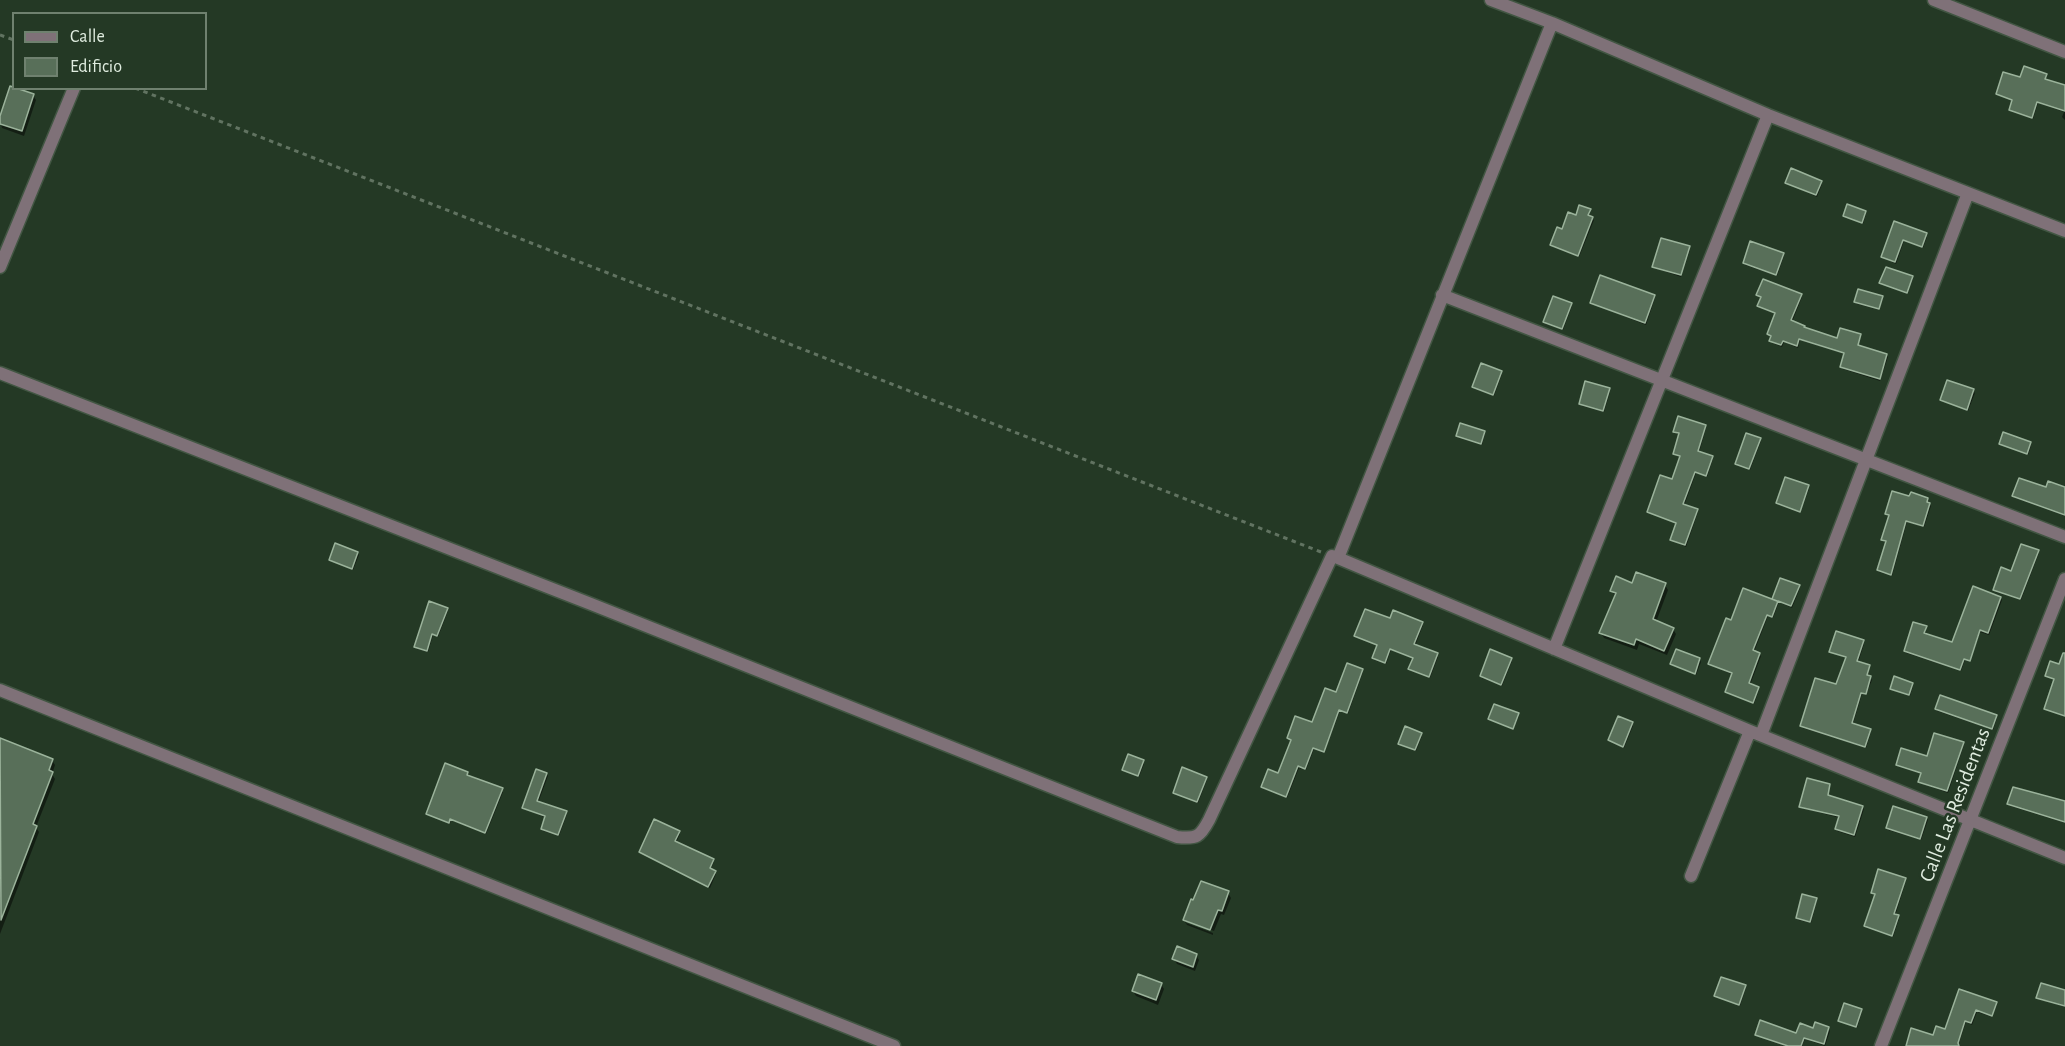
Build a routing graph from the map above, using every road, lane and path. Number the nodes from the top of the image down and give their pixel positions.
1 (1491, 0) edge
2 (1934, 0) edge
3 (1551, 23) junction
4 (2065, 52) edge
5 (73, 90) edge
6 (140, 90) edge
7 (1768, 115) junction
8 (1968, 193) junction
9 (2065, 231) edge
10 (0, 267) edge
11 (1442, 295) junction
12 (0, 373) edge
13 (1662, 380) junction
14 (1866, 460) junction
15 (2065, 537) edge
16 (1332, 556) joint
17 (2065, 579) edge
18 (1554, 649) junction
19 (0, 690) edge
20 (1755, 733) junction
21 (1970, 821) junction
22 (2065, 858) edge
23 (1691, 876) dead end
24 (894, 1046) edge
25 (1881, 1046) edge

1 - 3 street
2 - 4 street
3 - 7 street
3 - 11 street
5 - 10 street
6 - 16 path
7 - 8 street
7 - 13 street
8 - 9 street
8 - 14 street
11 - 13 street
11 - 18 street
12 - 16 street
13 - 14 street
13 - 18 street
14 - 15 street
14 - 20 street
17 - 21 street, Calle Las Residentas
18 - 20 street
19 - 24 street
20 - 21 street
20 - 23 street
21 - 22 street
21 - 25 street, Calle Las Residentas

